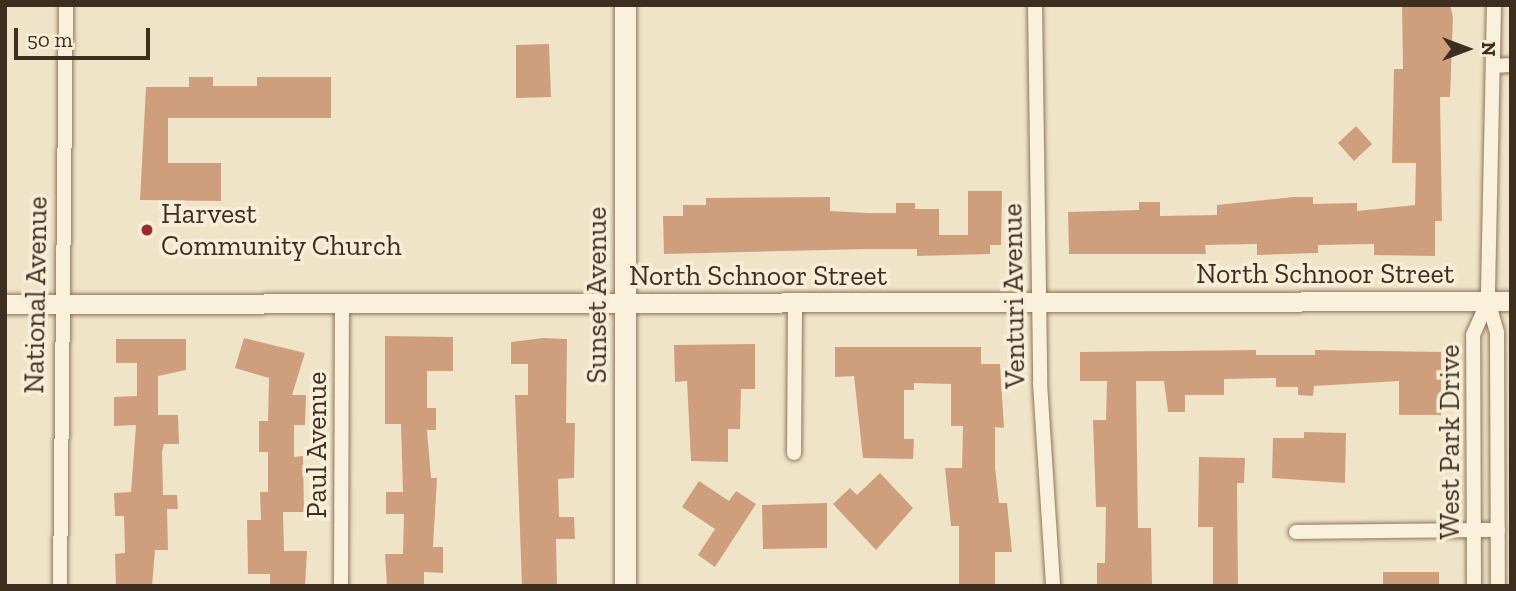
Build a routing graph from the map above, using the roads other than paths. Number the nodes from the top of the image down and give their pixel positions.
1 (65, 5) edge
2 (625, 5) edge
3 (1035, 5) edge
4 (1494, 5) edge
5 (1511, 65) edge
6 (1494, 66) junction
7 (1488, 301) junction
8 (1511, 301) edge
9 (1037, 303) junction
10 (5, 304) edge
11 (59, 304) junction
12 (795, 304) junction
13 (342, 305) junction
14 (624, 305) junction
15 (794, 453) dead end
16 (1474, 530) junction
17 (1498, 530) junction
18 (1296, 532) dead end
19 (60, 586) edge
20 (341, 586) edge
21 (625, 586) edge
22 (1053, 586) edge
23 (1474, 586) edge
24 (1498, 586) edge

1 - 11 street, National Avenue
2 - 14 main road, Sunset Avenue
3 - 9 street, Venturi Avenue
4 - 6 street, West Park Drive
5 - 6 street
6 - 7 street, West Park Drive
7 - 8 street, North Schnoor Street
7 - 9 street, North Schnoor Street
7 - 16 street, West Park Drive
7 - 17 street, West Park Drive
9 - 12 street, North Schnoor Street
9 - 22 street, Venturi Avenue
10 - 11 street, North Schnoor Street
11 - 13 street, North Schnoor Street
11 - 19 street, National Avenue
12 - 14 street, North Schnoor Street
12 - 15 street
13 - 14 street, North Schnoor Street
13 - 20 street, Paul Avenue
14 - 21 main road, Sunset Avenue
16 - 17 street
16 - 18 street
16 - 23 street, West Park Drive
17 - 24 street, West Park Drive

